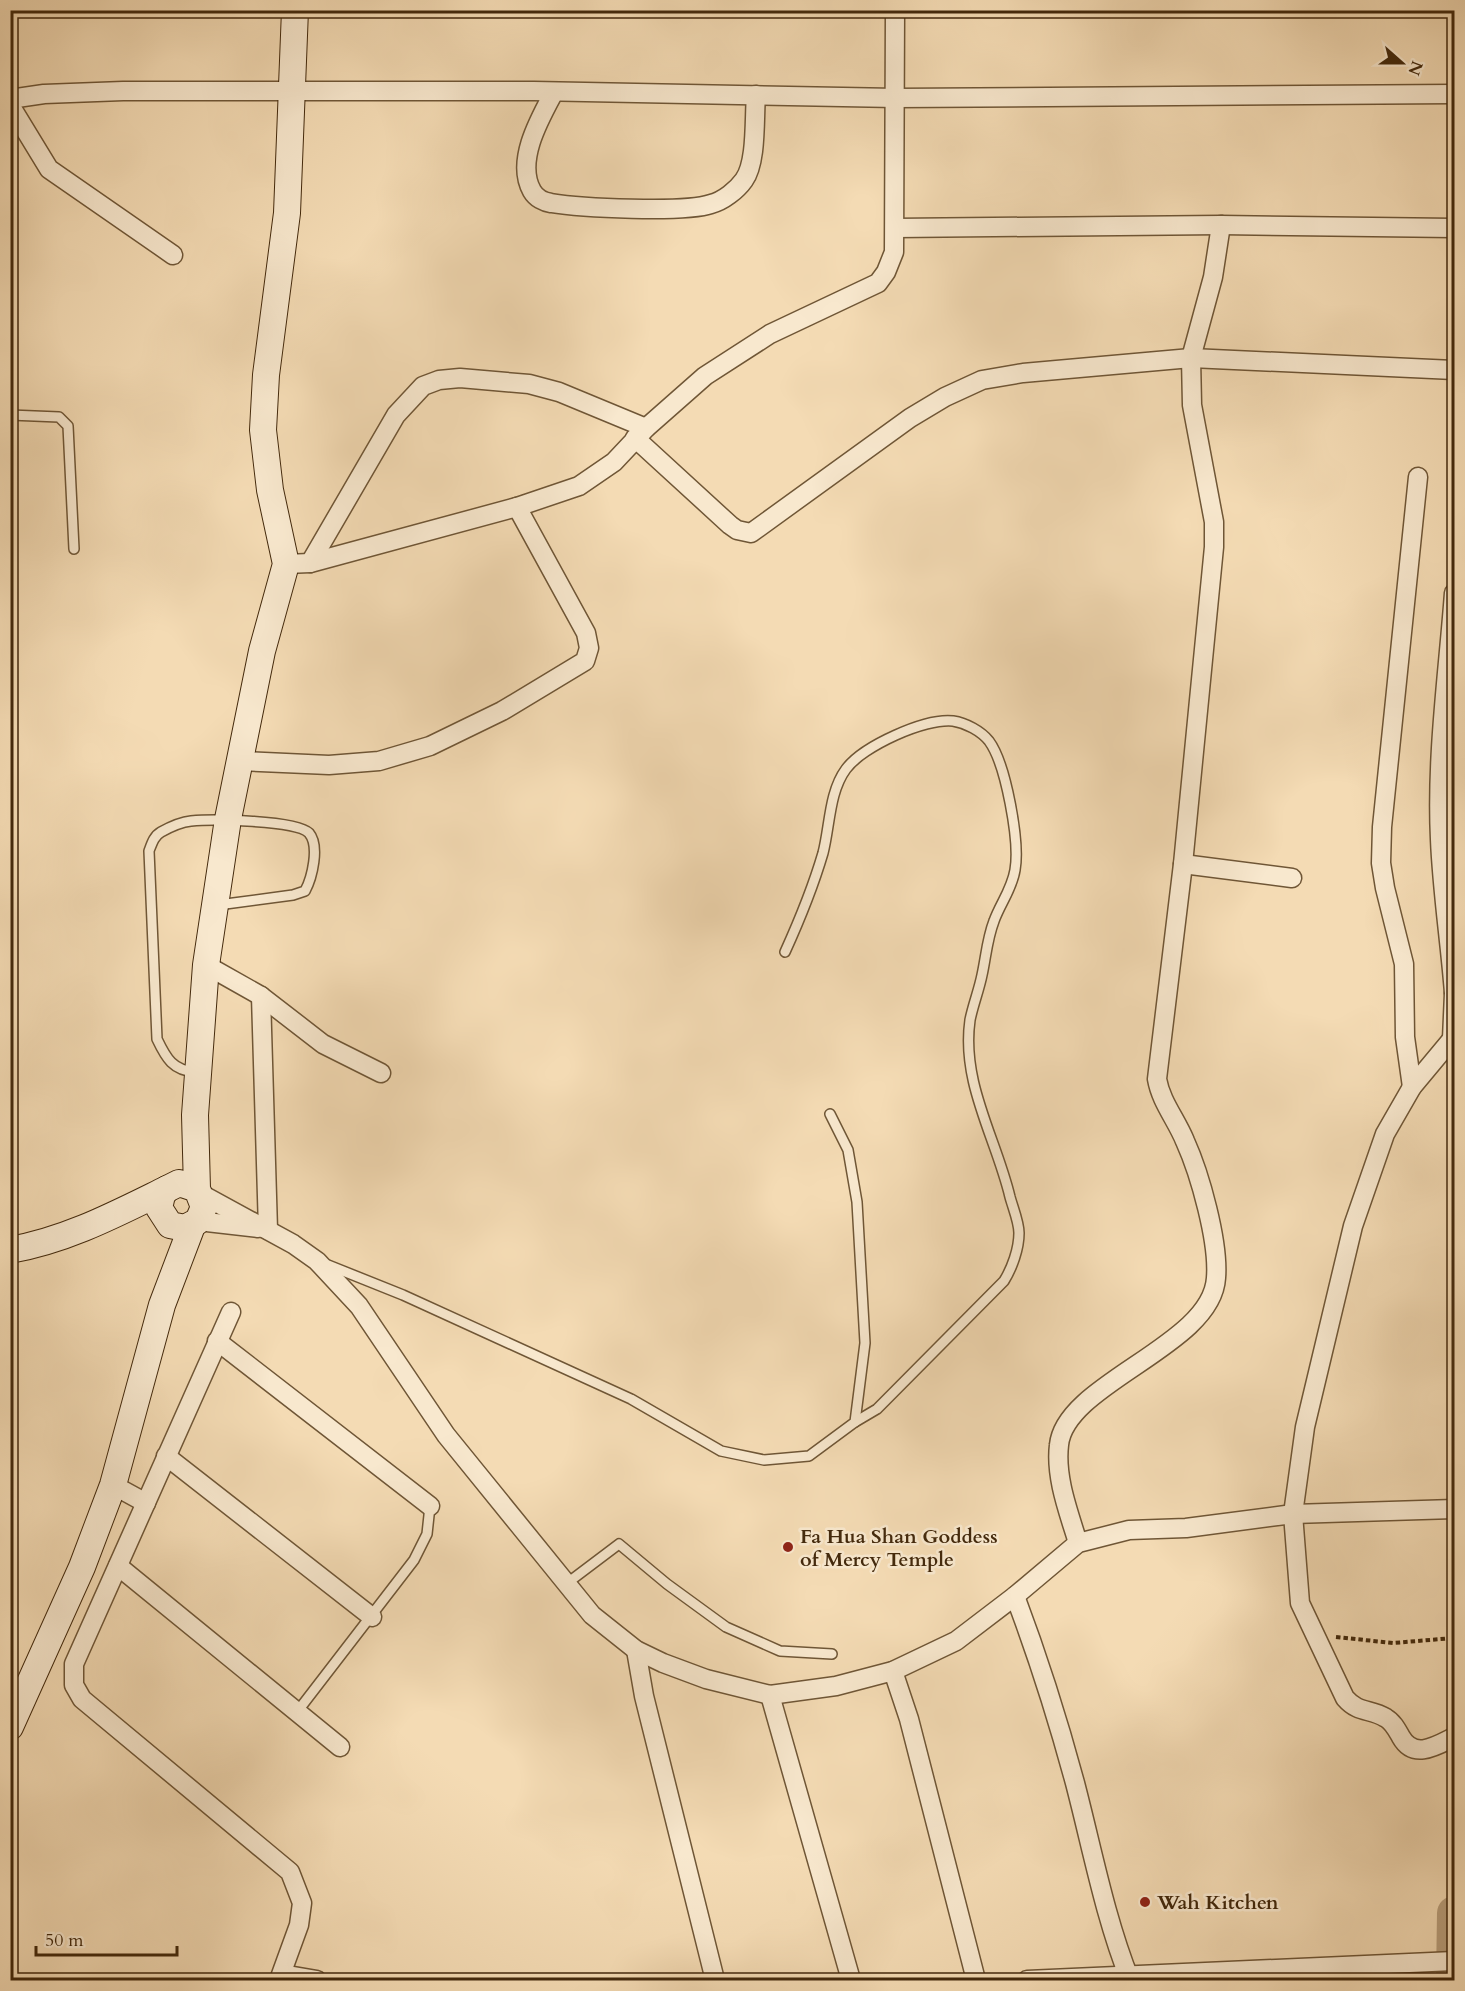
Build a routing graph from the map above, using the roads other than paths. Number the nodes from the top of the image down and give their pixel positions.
1 (295, 10) edge
2 (895, 10) edge
3 (554, 92) junction
4 (292, 93) junction
5 (1455, 94) edge
6 (756, 95) junction
7 (896, 98) junction
8 (10, 99) edge
9 (10, 105) edge
10 (1221, 225) junction
11 (895, 228) junction
12 (1455, 228) edge
13 (173, 255) dead end
14 (1191, 358) junction
15 (1455, 370) edge
16 (10, 415) edge
17 (640, 433) junction
18 (1418, 477) dead end
19 (517, 507) junction
20 (74, 549) dead end
21 (298, 563) junction
22 (1455, 593) edge
23 (240, 761) junction
24 (228, 819) junction
25 (1183, 864) junction
26 (1292, 878) dead end
27 (215, 906) junction
28 (785, 952) dead end
29 (206, 965) junction
30 (1455, 993) edge
31 (261, 996) junction
32 (1453, 1040) edge
33 (198, 1072) junction
34 (381, 1073) dead end
35 (1412, 1087) junction
36 (830, 1114) dead end
37 (195, 1115) junction
38 (170, 1187) junction
39 (199, 1192) junction
40 (181, 1223) junction
41 (93, 1226) junction
42 (268, 1230) junction
43 (10, 1250) edge
44 (317, 1261) junction
45 (231, 1312) dead end
46 (218, 1341) junction
47 (855, 1422) junction
48 (166, 1456) junction
49 (113, 1485) junction
50 (146, 1503) junction
51 (430, 1506) joint
52 (1455, 1509) edge
53 (1293, 1514) junction
54 (1078, 1543) junction
55 (118, 1566) junction
56 (566, 1584) junction
57 (1015, 1596) junction
58 (372, 1617) junction
59 (636, 1650) junction
60 (832, 1654) dead end
61 (893, 1671) junction
62 (770, 1695) junction
63 (297, 1712) junction
64 (10, 1727) edge
65 (1455, 1737) edge
66 (340, 1747) dead end
67 (1450, 1961) edge
68 (280, 1977) edge
69 (1130, 1978) edge
70 (317, 1980) edge
71 (715, 1980) edge
72 (851, 1980) edge
73 (976, 1980) edge
74 (1027, 1980) edge

1 - 4 street
2 - 7 street
3 - 4 street
3 - 6 street
3 - 6 street
4 - 8 street
4 - 21 street
5 - 7 street
6 - 7 street
7 - 11 street
9 - 13 street
10 - 11 street
10 - 12 street
10 - 14 street
11 - 17 street
14 - 15 street
14 - 17 street
14 - 25 street
16 - 20 lane
17 - 19 street
17 - 21 street
18 - 35 street
19 - 21 street
19 - 23 street
21 - 23 street
22 - 30 street
23 - 24 street
24 - 27 street
24 - 27 lane
24 - 33 lane
25 - 26 street
25 - 54 street
27 - 29 street
28 - 47 lane
29 - 31 street
29 - 33 street
30 - 32 street
31 - 34 street
31 - 42 street
32 - 35 street
33 - 37 street
35 - 53 street
36 - 47 lane
37 - 38 street
37 - 39 street
38 - 39 street
38 - 40 street
38 - 41 street
39 - 40 street
39 - 42 street
40 - 41 street
40 - 42 street
40 - 49 street
41 - 43 street
42 - 44 street
44 - 47 lane
44 - 56 street
45 - 46 street
46 - 48 street
46 - 51 street
48 - 50 street
48 - 58 street
49 - 50 street
49 - 64 street
50 - 55 street
51 - 58 lane
52 - 53 street
53 - 54 street
53 - 65 street
54 - 57 street
55 - 63 street
55 - 68 street
56 - 59 street
56 - 60 lane
57 - 61 street
57 - 69 street
58 - 63 lane
59 - 62 street
59 - 71 street
61 - 62 street
61 - 73 street
62 - 72 street
63 - 66 street
67 - 69 street
68 - 70 street
69 - 74 street

